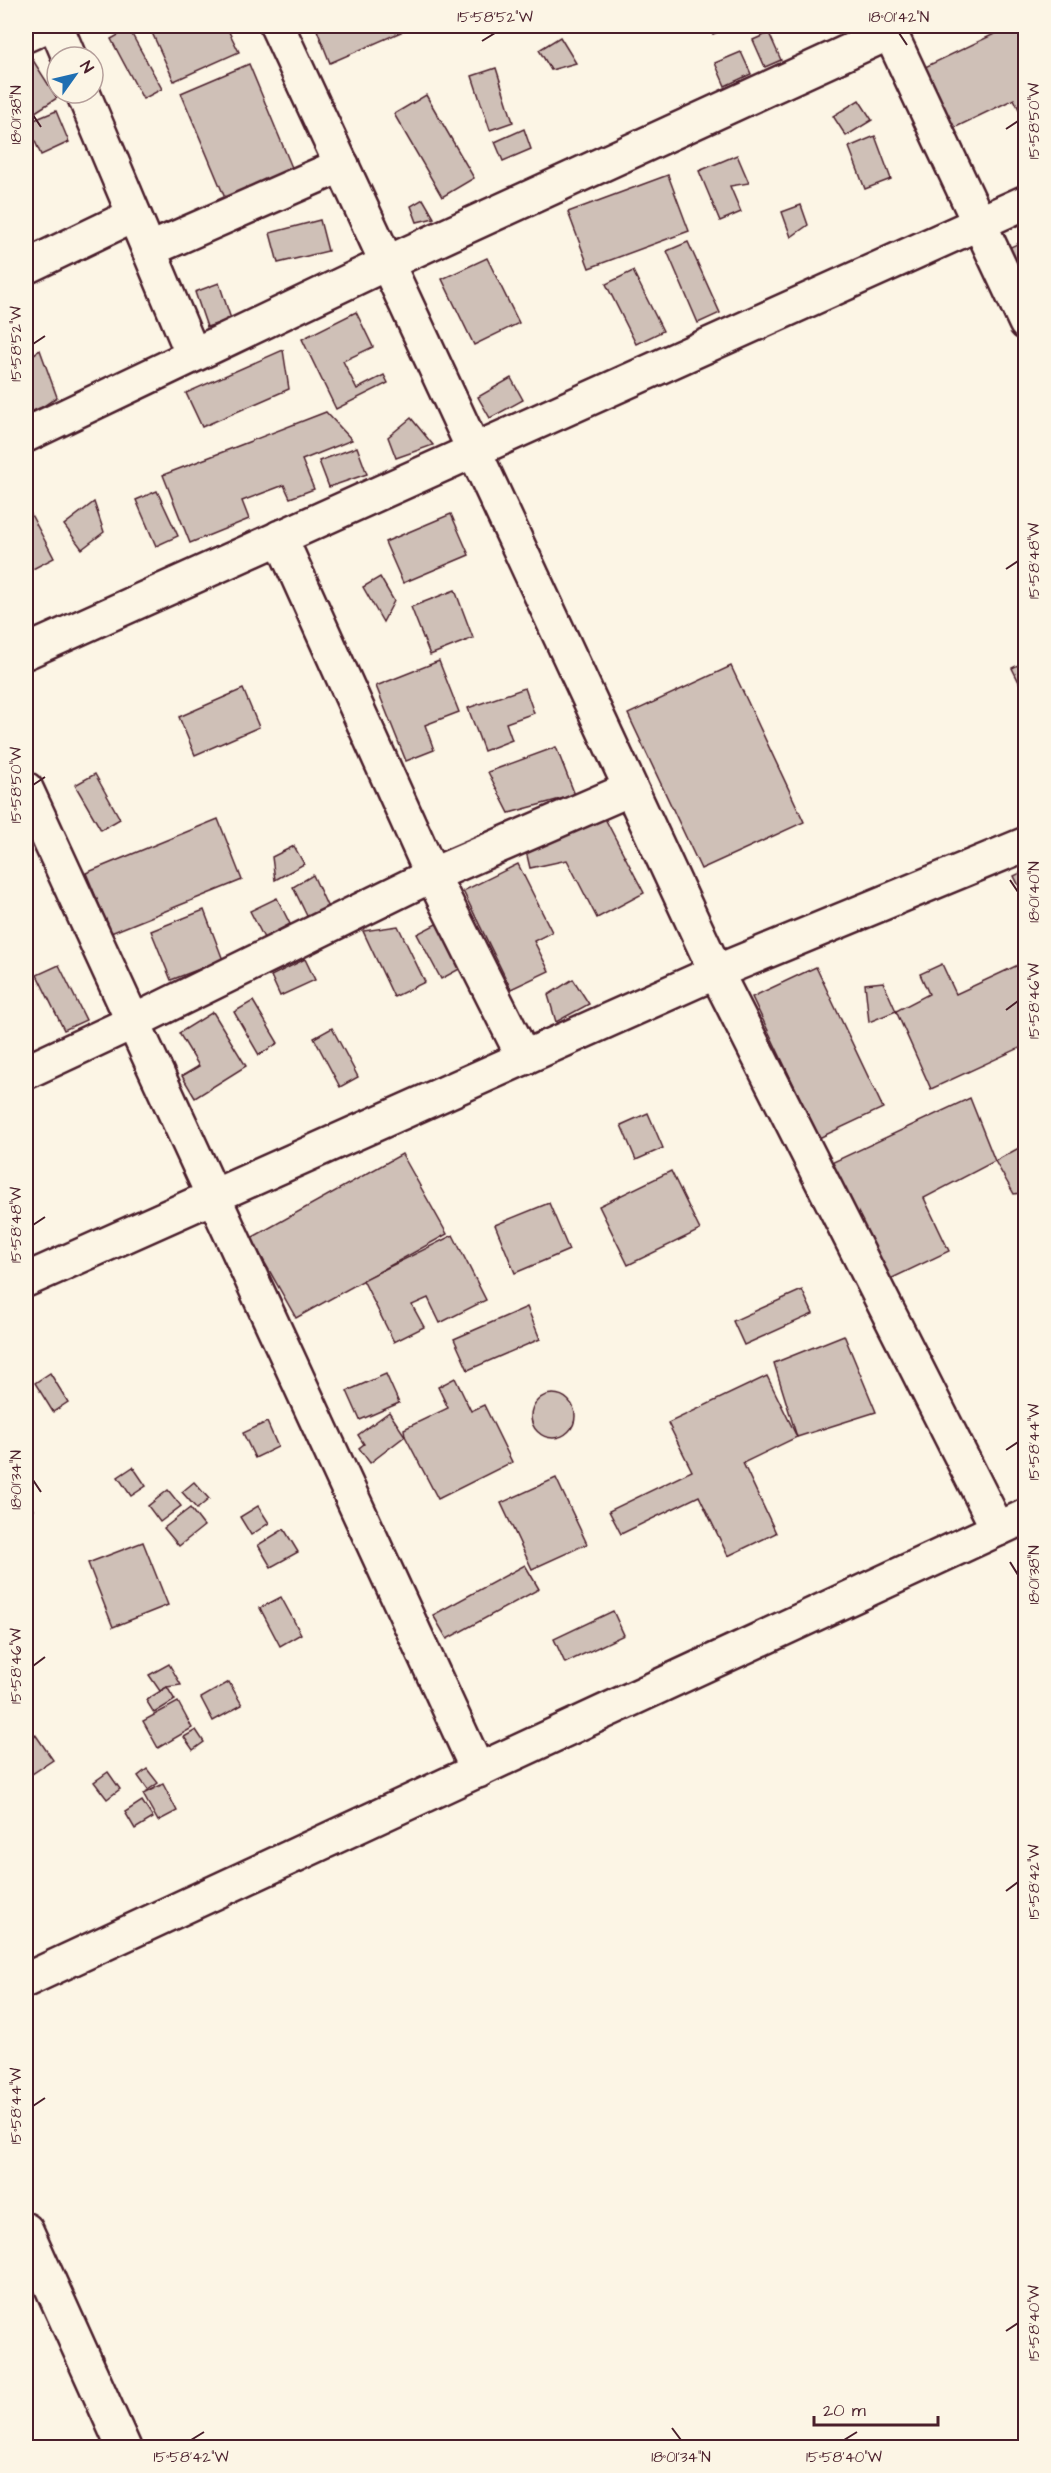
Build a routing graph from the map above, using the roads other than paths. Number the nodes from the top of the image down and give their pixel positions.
1 (46, 26) edge
2 (56, 26) edge
3 (277, 26) edge
4 (889, 29) edge
5 (26, 35) edge
6 (64, 45) edge
7 (88, 105) edge
8 (342, 165) junction
9 (1026, 202) edge
10 (134, 215) junction
11 (979, 222) junction
12 (149, 250) junction
13 (387, 263) junction
14 (26, 267) edge
15 (1026, 323) edge
16 (193, 355) junction
17 (26, 435) edge
18 (473, 450) junction
19 (280, 537) junction
20 (26, 652) edge
21 (26, 789) edge
22 (630, 789) junction
23 (1026, 844) edge
24 (432, 875) junction
25 (716, 972) junction
26 (133, 1022) junction
27 (524, 1058) junction
28 (26, 1072) edge
29 (214, 1196) junction
30 (26, 1280) edge
31 (1012, 1523) edge
32 (478, 1771) junction
33 (26, 1980) edge
34 (26, 2230) edge
35 (124, 2448) edge

1 - 5 street
2 - 6 street
3 - 8 street
4 - 11 street
4 - 13 street
7 - 10 street
8 - 12 street
8 - 13 street
9 - 11 street
10 - 12 street
10 - 14 street
11 - 15 street
11 - 18 street
12 - 16 street
13 - 16 street
13 - 18 street
16 - 17 street
18 - 19 street
18 - 22 street
19 - 20 street
19 - 24 street
21 - 26 street
22 - 24 street
22 - 25 street
23 - 25 street
24 - 26 street
24 - 27 street
25 - 27 street
25 - 31 street
26 - 28 street
26 - 29 street
27 - 29 street
29 - 30 street
29 - 32 street
31 - 32 street
32 - 33 street
34 - 35 street

